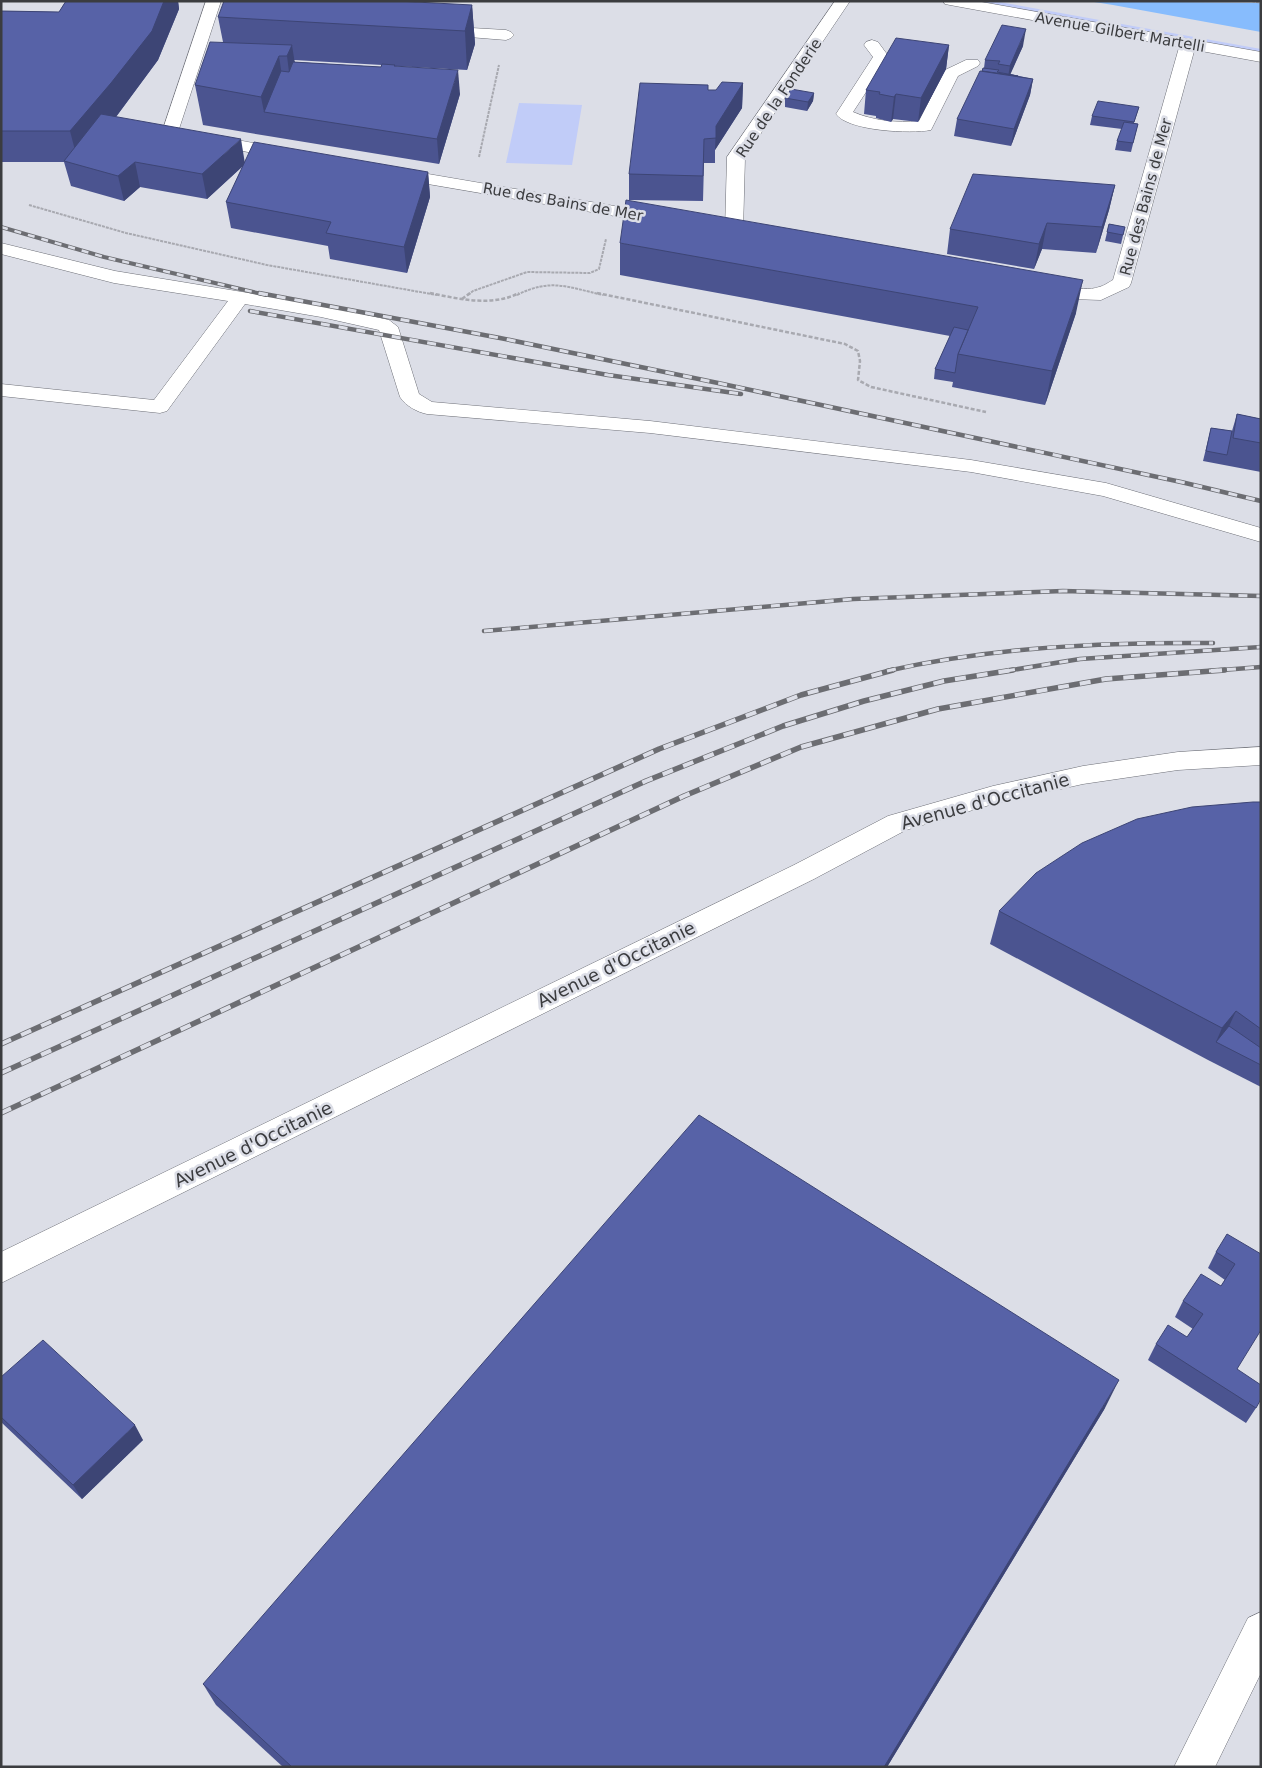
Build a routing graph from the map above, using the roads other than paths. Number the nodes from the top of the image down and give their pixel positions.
1 (214, 1) edge
2 (843, 1) edge
3 (950, 1) edge
4 (1007, 1) edge
5 (208, 18) junction
6 (228, 19) edge
7 (419, 30) edge
8 (506, 35) road end
9 (1188, 44) junction
10 (872, 45) dead end
11 (1261, 46) edge
12 (1261, 57) edge
13 (972, 63) dead end
14 (306, 158) edge
15 (374, 170) edge
16 (678, 222) edge
17 (715, 228) edge
18 (734, 231) junction
19 (753, 234) edge
20 (1, 248) edge
21 (1026, 285) edge
22 (241, 297) junction
23 (1, 390) edge
24 (1261, 535) edge
25 (1261, 756) edge
26 (1, 1268) edge
27 (1261, 1631) edge
28 (1194, 1767) edge

1 - 5 street
2 - 18 street, Rue de la Fonderie
3 - 9 street, Avenue Gilbert Martelli
4 - 11 street, Avenue Gilbert Martelli
5 - 6 street
5 - 14 street
7 - 8 street
9 - 12 street, Avenue Gilbert Martelli
9 - 21 street, Rue des Bains de Mer
10 - 13 street
15 - 16 street, Rue des Bains de Mer
17 - 18 street
18 - 19 street
20 - 22 street
22 - 23 street
22 - 24 street
25 - 26 street, Avenue d'Occitanie
27 - 28 street

